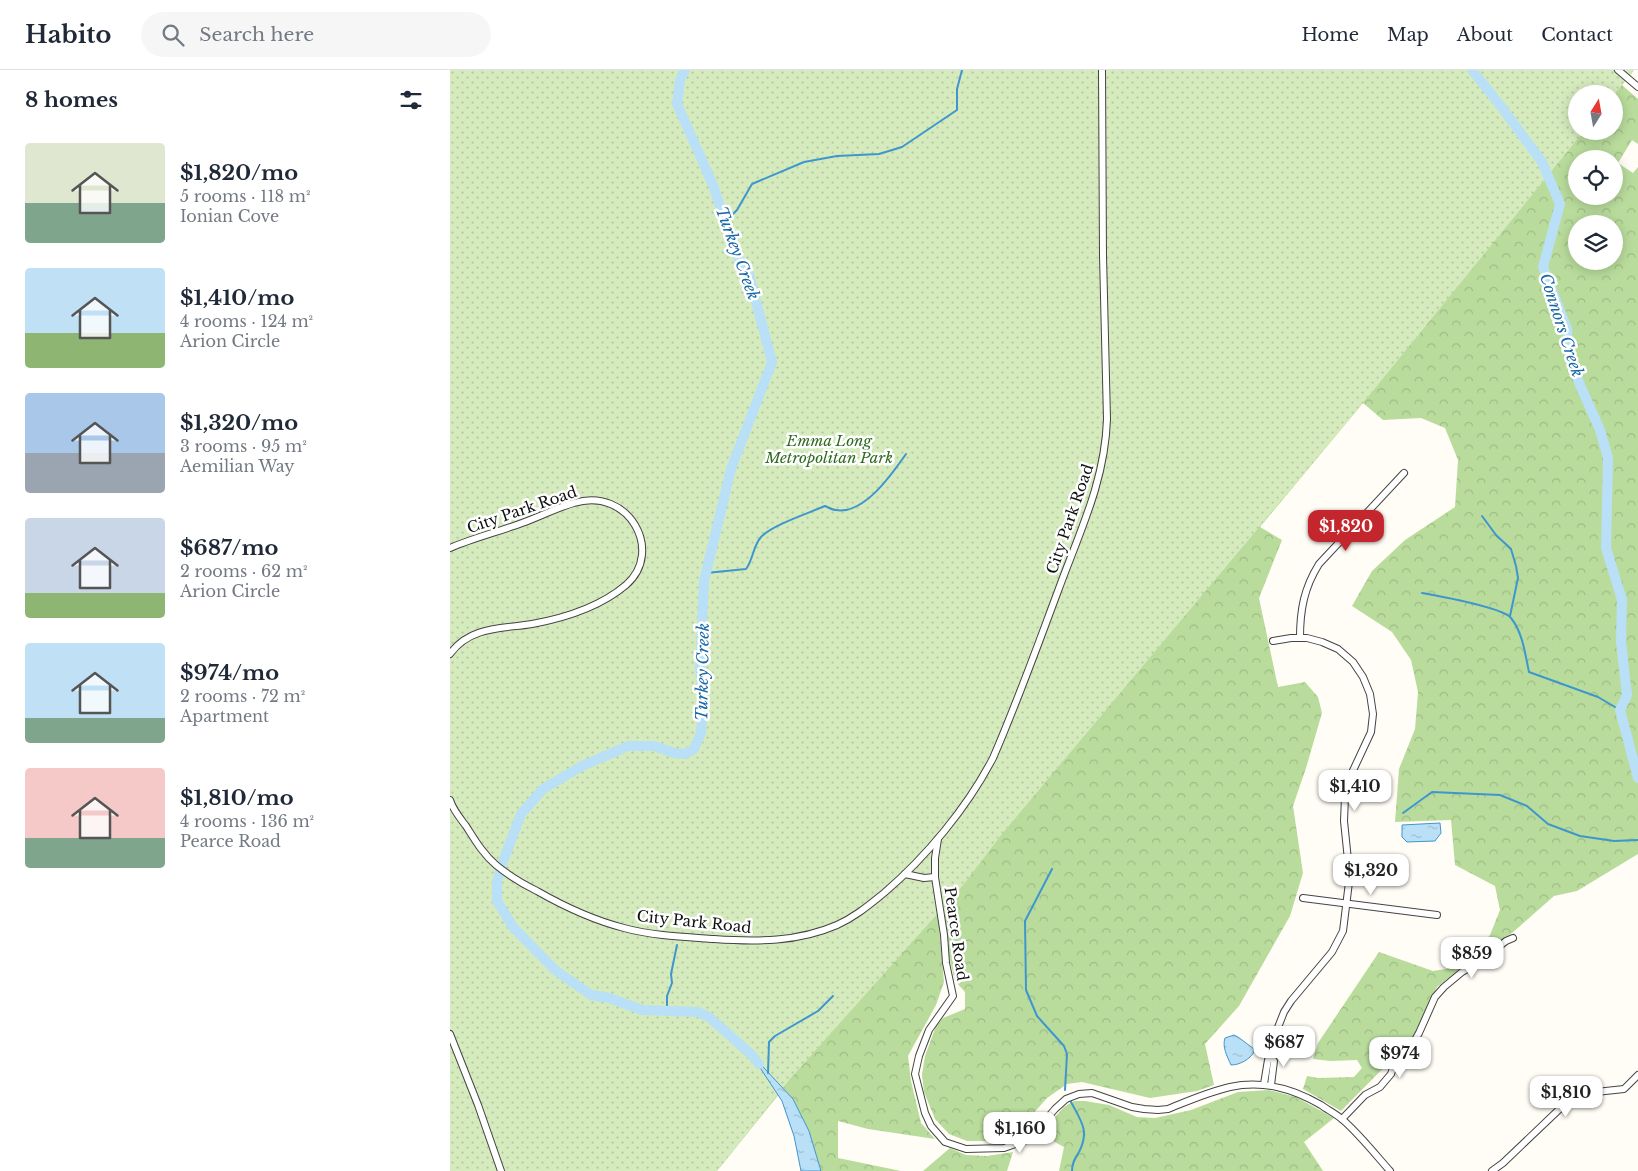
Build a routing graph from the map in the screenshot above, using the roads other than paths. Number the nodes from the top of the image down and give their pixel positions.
1 (1102, 70) edge
2 (1618, 70) edge
3 (1638, 87) edge
4 (1404, 473) dead end
5 (450, 548) edge
6 (1300, 638) junction
7 (1273, 642) dead end
8 (450, 654) edge
9 (450, 800) edge
10 (938, 838) junction
11 (905, 874) junction
12 (935, 877) junction
13 (1303, 898) dead end
14 (1346, 904) junction
15 (1437, 915) dead end
16 (1513, 938) dead end
17 (450, 1034) edge
18 (1638, 1075) edge
19 (1268, 1085) junction
20 (1342, 1119) junction
21 (501, 1171) edge
22 (1390, 1171) edge
23 (1492, 1171) edge

1 - 10 street, City Park Road
2 - 3 street
4 - 6 street
5 - 8 street, City Park Road
6 - 7 street
6 - 14 street
9 - 11 street, City Park Road
10 - 11 street, City Park Road
10 - 12 street, Pearce Road
11 - 12 street
12 - 19 street, Pearce Road
13 - 14 street
14 - 15 street
14 - 19 street
16 - 20 street
17 - 21 street
18 - 23 street
19 - 20 street, Pearce Road
20 - 22 street, Pearce Road

